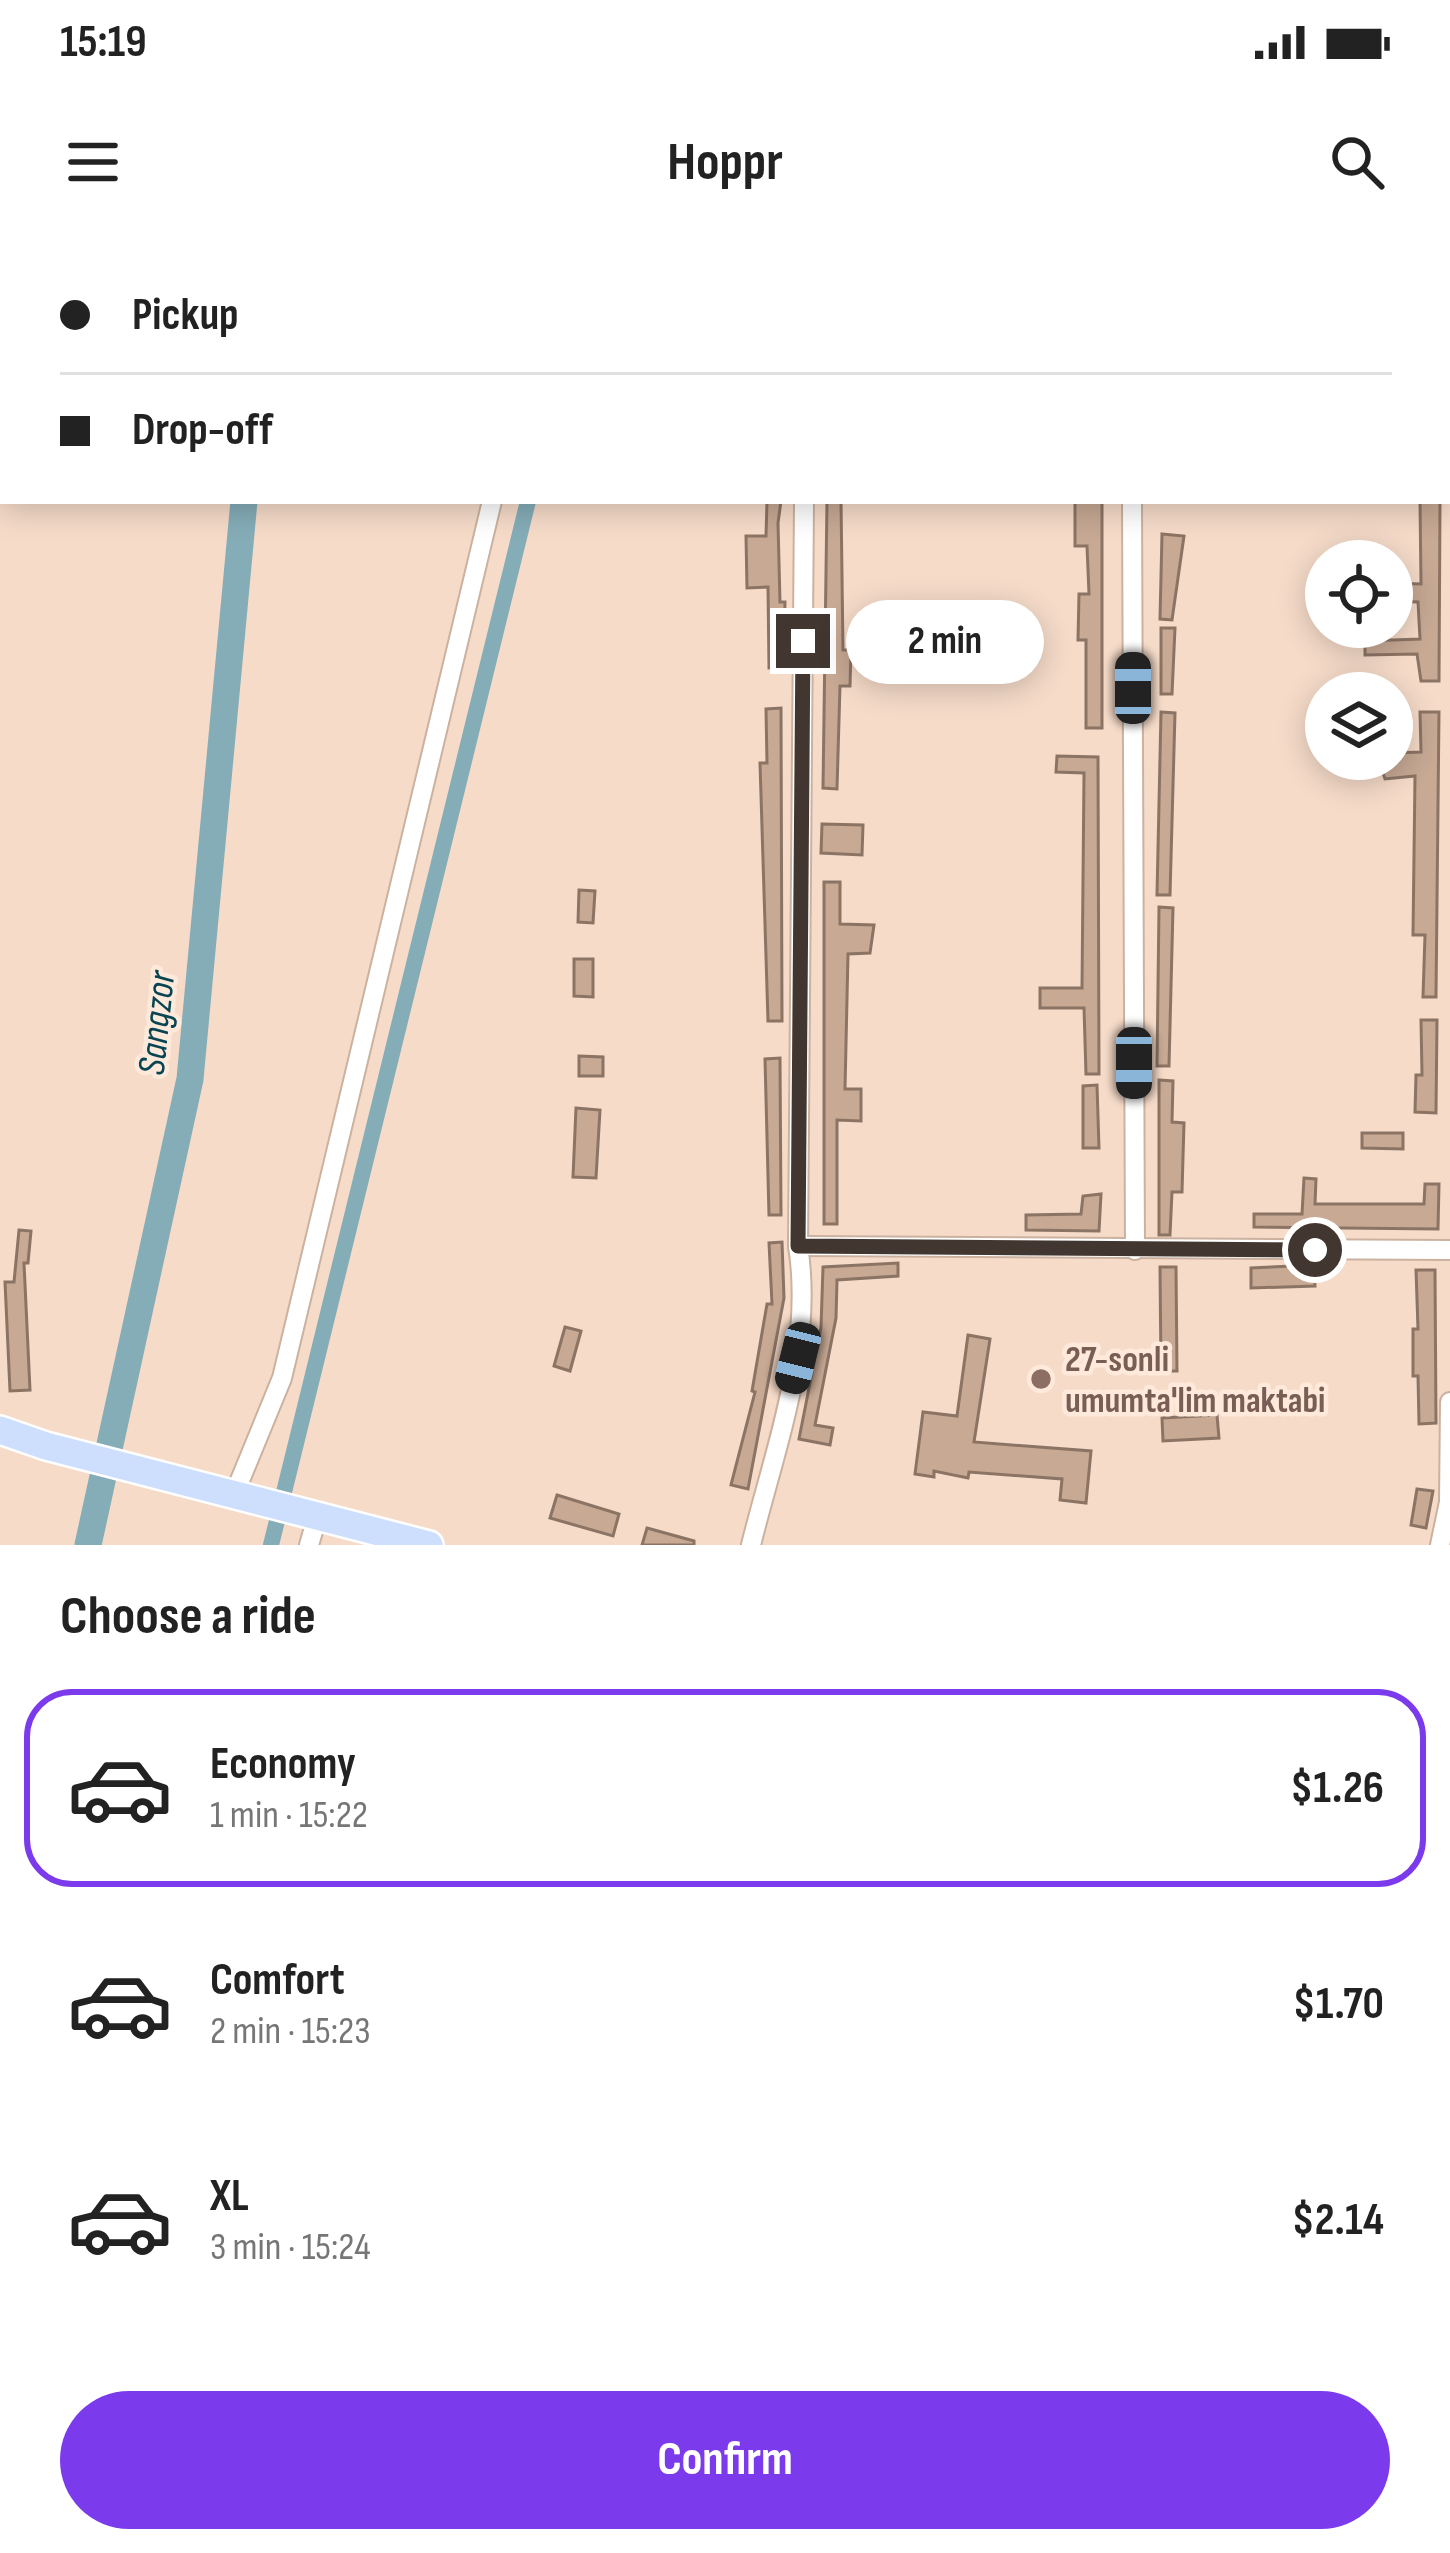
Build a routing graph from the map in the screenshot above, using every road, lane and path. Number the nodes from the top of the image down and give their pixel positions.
1 (491, 504) edge
2 (804, 504) edge
3 (1132, 504) edge
4 (798, 1246) junction
5 (1135, 1250) junction
6 (1450, 1250) edge
7 (1450, 1402) edge
8 (0, 1430) edge
9 (234, 1495) junction
10 (312, 1513) junction
11 (309, 1545) edge
12 (429, 1545) edge
13 (751, 1545) edge
14 (1440, 1545) edge

1 - 9 street
2 - 4 street
3 - 5 street
4 - 5 street
4 - 13 street
5 - 6 street
7 - 14 street
8 - 9 main road
9 - 10 main road
10 - 11 street
10 - 12 main road

